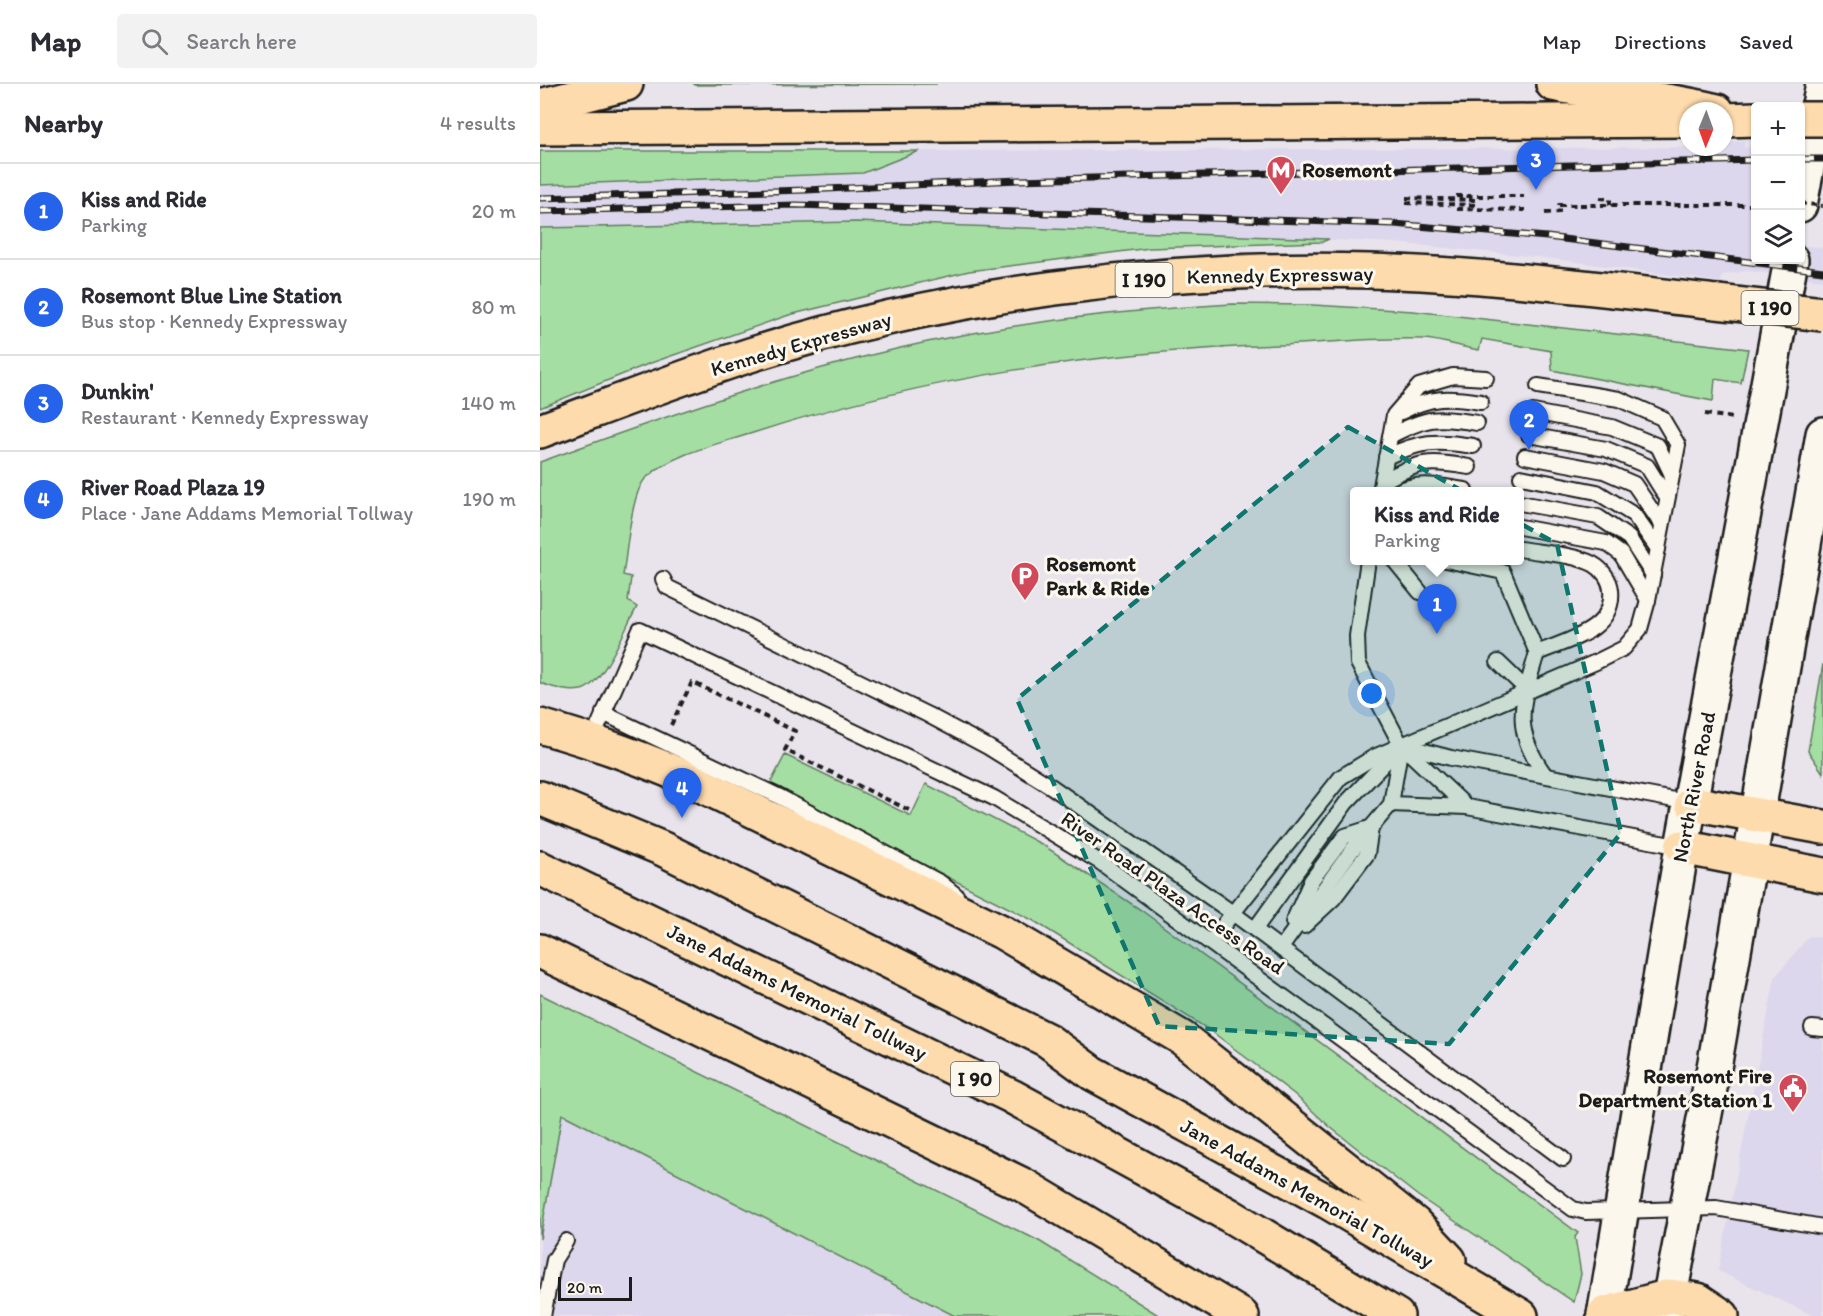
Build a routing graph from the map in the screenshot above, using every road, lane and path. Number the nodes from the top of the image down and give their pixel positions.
1 (626, 84) edge
2 (1553, 84) edge
3 (1823, 84) edge
4 (1683, 102) edge
5 (540, 106) edge
6 (1805, 119) edge
7 (1823, 119) edge
8 (1679, 120) edge
9 (540, 128) edge
10 (1805, 178) edge
11 (1456, 196) dead end
12 (1524, 196) dead end
13 (1599, 198) dead end
14 (1406, 201) dead end
15 (1478, 202) dead end
16 (1805, 204) edge
17 (1610, 205) junction
18 (1751, 205) edge
19 (1823, 206) edge
20 (1457, 209) dead end
21 (1524, 210) dead end
22 (1545, 213) dead end
23 (1790, 264) edge
24 (1823, 314) edge
25 (1486, 378) dead end
26 (1538, 386) dead end
27 (1481, 402) dead end
28 (1533, 412) dead end
29 (1705, 414) dead end
30 (1394, 415) junction
31 (1738, 419) dead end
32 (1477, 423) dead end
33 (540, 430) edge
34 (1823, 434) edge
35 (1529, 435) dead end
36 (1390, 436) junction
37 (1473, 446) dead end
38 (1525, 456) dead end
39 (1386, 457) junction
40 (1469, 467) dead end
41 (1672, 475) junction
42 (1521, 477) dead end
43 (1381, 487) edge
44 (1404, 487) edge
45 (1445, 487) edge
46 (1667, 498) junction
47 (1524, 503) edge
48 (1662, 525) junction
49 (1524, 528) edge
50 (1658, 549) junction
51 (1524, 550) edge
52 (1370, 565) edge
53 (1397, 565) edge
54 (1467, 565) edge
55 (1653, 575) junction
56 (663, 579) dead end
57 (1420, 592) dead end
58 (1648, 600) junction
59 (1537, 653) junction
60 (1498, 662) dead end
61 (1527, 690) junction
62 (540, 726) edge
63 (597, 726) junction
64 (663, 741) junction
65 (1401, 745) junction
66 (1545, 775) junction
67 (551, 803) edge
68 (1692, 803) junction
69 (1391, 804) junction
70 (1467, 807) junction
71 (913, 812) dead end
72 (1758, 816) junction
73 (1371, 827) junction
74 (1823, 827) edge
75 (1682, 847) junction
76 (1750, 859) junction
77 (540, 868) edge
78 (1823, 875) edge
79 (1234, 914) junction
80 (1255, 929) junction
81 (1002, 932) junction
82 (1210, 942) junction
83 (1281, 948) junction
84 (540, 951) edge
85 (1563, 1159) dead end
86 (1687, 1209) junction
87 (1621, 1210) junction
88 (1823, 1227) edge
89 (566, 1240) dead end
90 (1478, 1289) junction
91 (1668, 1306) edge
92 (1604, 1315) edge
93 (543, 1316) edge
94 (1242, 1316) edge
95 (1397, 1316) edge
96 (1521, 1316) edge
97 (1722, 1316) edge

1 - 5 highway
2 - 4 highway
3 - 10 main road
6 - 7 highway, bridge
8 - 9 highway
11 - 12 path
13 - 17 path
14 - 15 path
16 - 19 path, bridge
17 - 18 path
17 - 22 path
20 - 21 path
23 - 68 main road, North River Road
24 - 33 highway, Kennedy Expressway / I 190, bridge
25 - 30 lane
26 - 41 lane
27 - 30 lane
28 - 41 lane
29 - 31 path
30 - 36 lane
32 - 36 lane
34 - 72 main road
35 - 46 lane
36 - 39 lane
37 - 39 lane
38 - 48 lane
39 - 43 lane
40 - 43 lane
41 - 46 lane
42 - 50 lane
44 - 45 lane
46 - 48 lane
47 - 55 lane
48 - 50 lane
49 - 58 lane
50 - 55 lane
51 - 59 lane
52 - 65 lane
53 - 57 lane
54 - 59 lane
55 - 58 lane
56 - 79 lane
58 - 61 lane
59 - 61 lane
60 - 61 lane
61 - 65 lane
61 - 66 lane
62 - 63 highway
63 - 64 lane
63 - 81 highway
63 - 82 lane, River Road Plaza Access Road
64 - 71 path
64 - 81 lane
65 - 66 lane
65 - 69 lane
65 - 70 lane
65 - 79 lane
65 - 80 lane
66 - 68 lane
67 - 90 highway, Jane Addams Memorial Tollway
68 - 72 highway
68 - 75 main road, North River Road
69 - 70 lane
69 - 73 lane
70 - 75 lane
72 - 74 highway
72 - 76 main road
73 - 83 lane
73 - 83 lane
75 - 76 highway
75 - 87 main road, North River Road
76 - 78 highway
76 - 86 main road
77 - 95 highway, Jane Addams Memorial Tollway / I 90
79 - 80 lane
79 - 82 lane
80 - 83 lane
81 - 90 highway
82 - 87 lane, River Road Plaza Access Road
83 - 85 lane
84 - 94 highway
86 - 87 lane, River Road Plaza Access Road
86 - 88 lane, River Road Plaza Access Road
86 - 91 main road
87 - 92 main road, North River Road
89 - 93 lane
90 - 96 highway, Jane Addams Memorial Tollway
91 - 92 highway
91 - 97 highway

